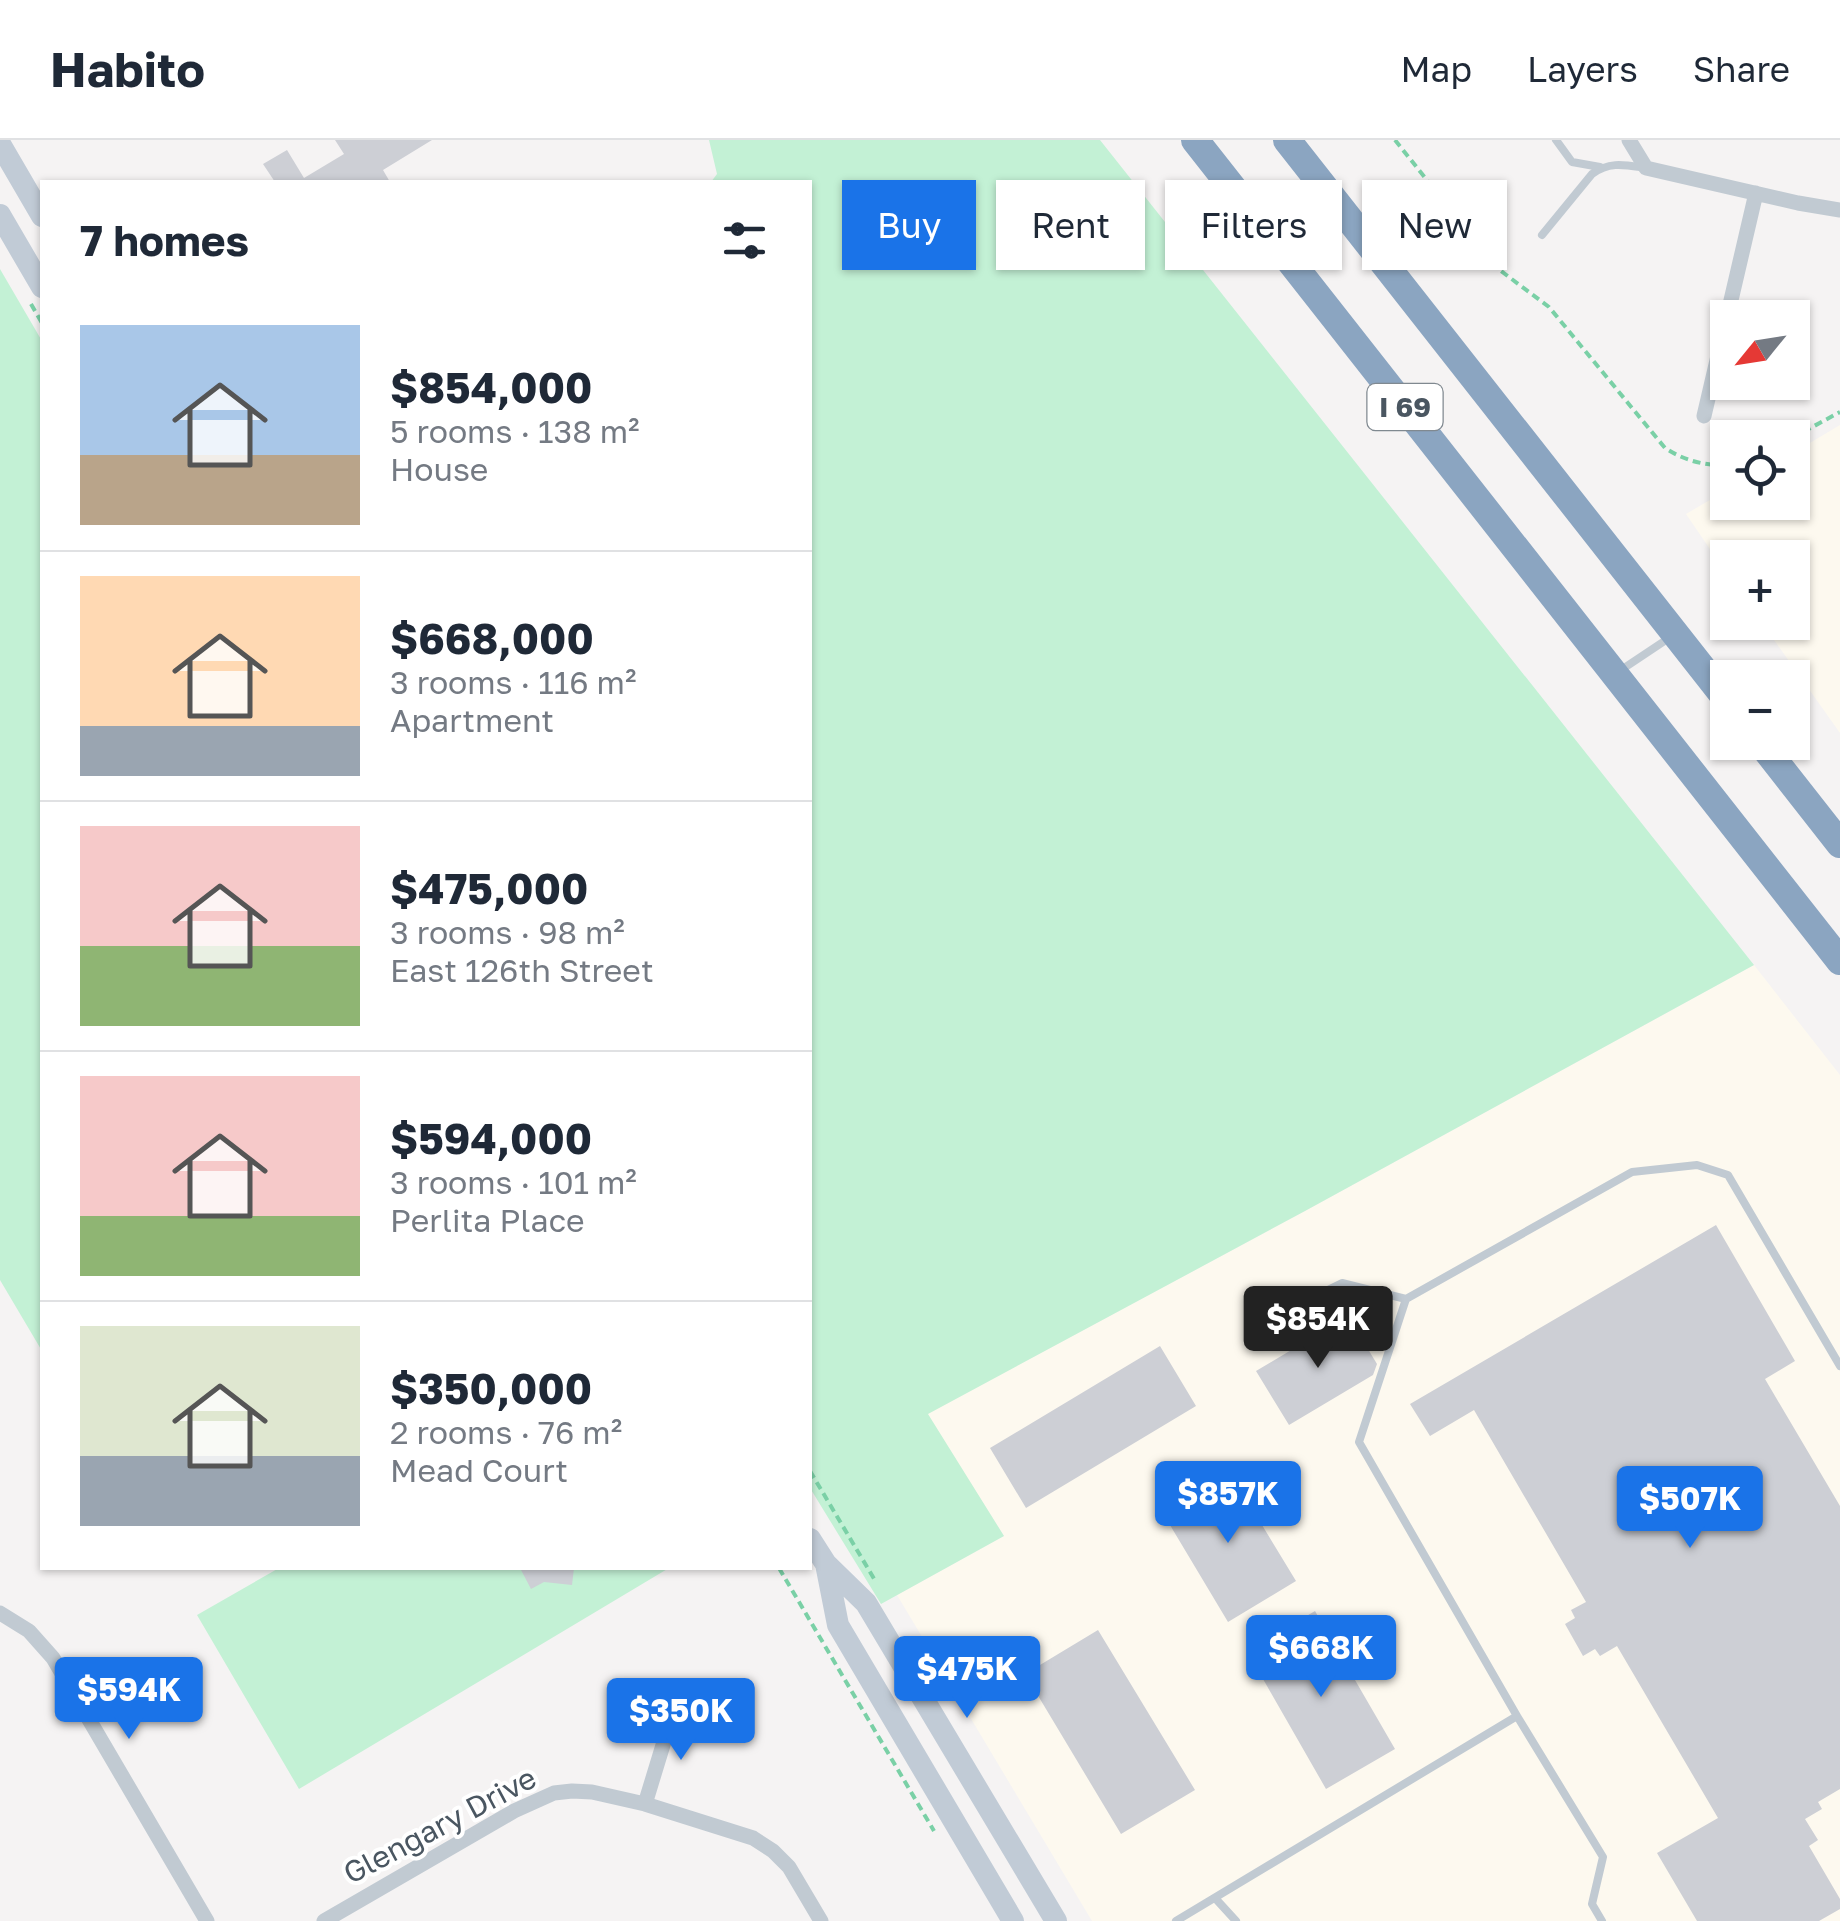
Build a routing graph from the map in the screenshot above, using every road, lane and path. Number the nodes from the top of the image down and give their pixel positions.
1 (1195, 140) edge
2 (1287, 140) edge
3 (1395, 140) edge
4 (1556, 140) edge
5 (1629, 140) edge
6 (0, 144) edge
7 (1601, 168) junction
8 (1646, 168) junction
9 (1756, 193) junction
10 (1840, 210) edge
11 (40, 213) edge
12 (0, 215) edge
13 (1542, 235) dead end
14 (40, 283) edge
15 (1840, 412) edge
16 (1704, 416) dead end
17 (1810, 428) edge
18 (1710, 464) edge
19 (1676, 634) junction
20 (1614, 674) junction
21 (1710, 677) edge
22 (1774, 760) edge
23 (1840, 844) edge
24 (1840, 961) edge
25 (1406, 1299) junction
26 (1261, 1323) dead end
27 (1840, 1366) edge
28 (812, 1542) edge
29 (826, 1564) junction
30 (780, 1570) edge
31 (0, 1613) edge
32 (674, 1708) dead end
33 (1517, 1716) junction
34 (644, 1804) junction
35 (939, 1840) dead end
36 (1214, 1898) junction
37 (208, 1921) edge
38 (324, 1921) edge
39 (821, 1921) edge
40 (1013, 1921) edge
41 (1056, 1921) edge
42 (1176, 1921) edge
43 (1236, 1921) edge
44 (1602, 1921) edge

1 - 20 highway, I 69
2 - 19 highway, I 69
3 - 18 path
4 - 7 lane
5 - 8 street
6 - 11 main road
7 - 8 lane
7 - 13 lane
8 - 9 street
9 - 10 street
9 - 16 street
12 - 14 main road
15 - 17 path
19 - 20 lane
19 - 21 highway, I 69
20 - 24 highway, I 69
22 - 23 highway
25 - 26 lane
25 - 27 lane
25 - 33 lane
28 - 29 main road
29 - 40 main road
29 - 41 main road
30 - 35 path
31 - 37 street
32 - 34 street
33 - 36 lane
33 - 44 lane
34 - 38 street, Glengary Drive
34 - 39 street, Glengary Drive
36 - 42 lane
36 - 43 lane

